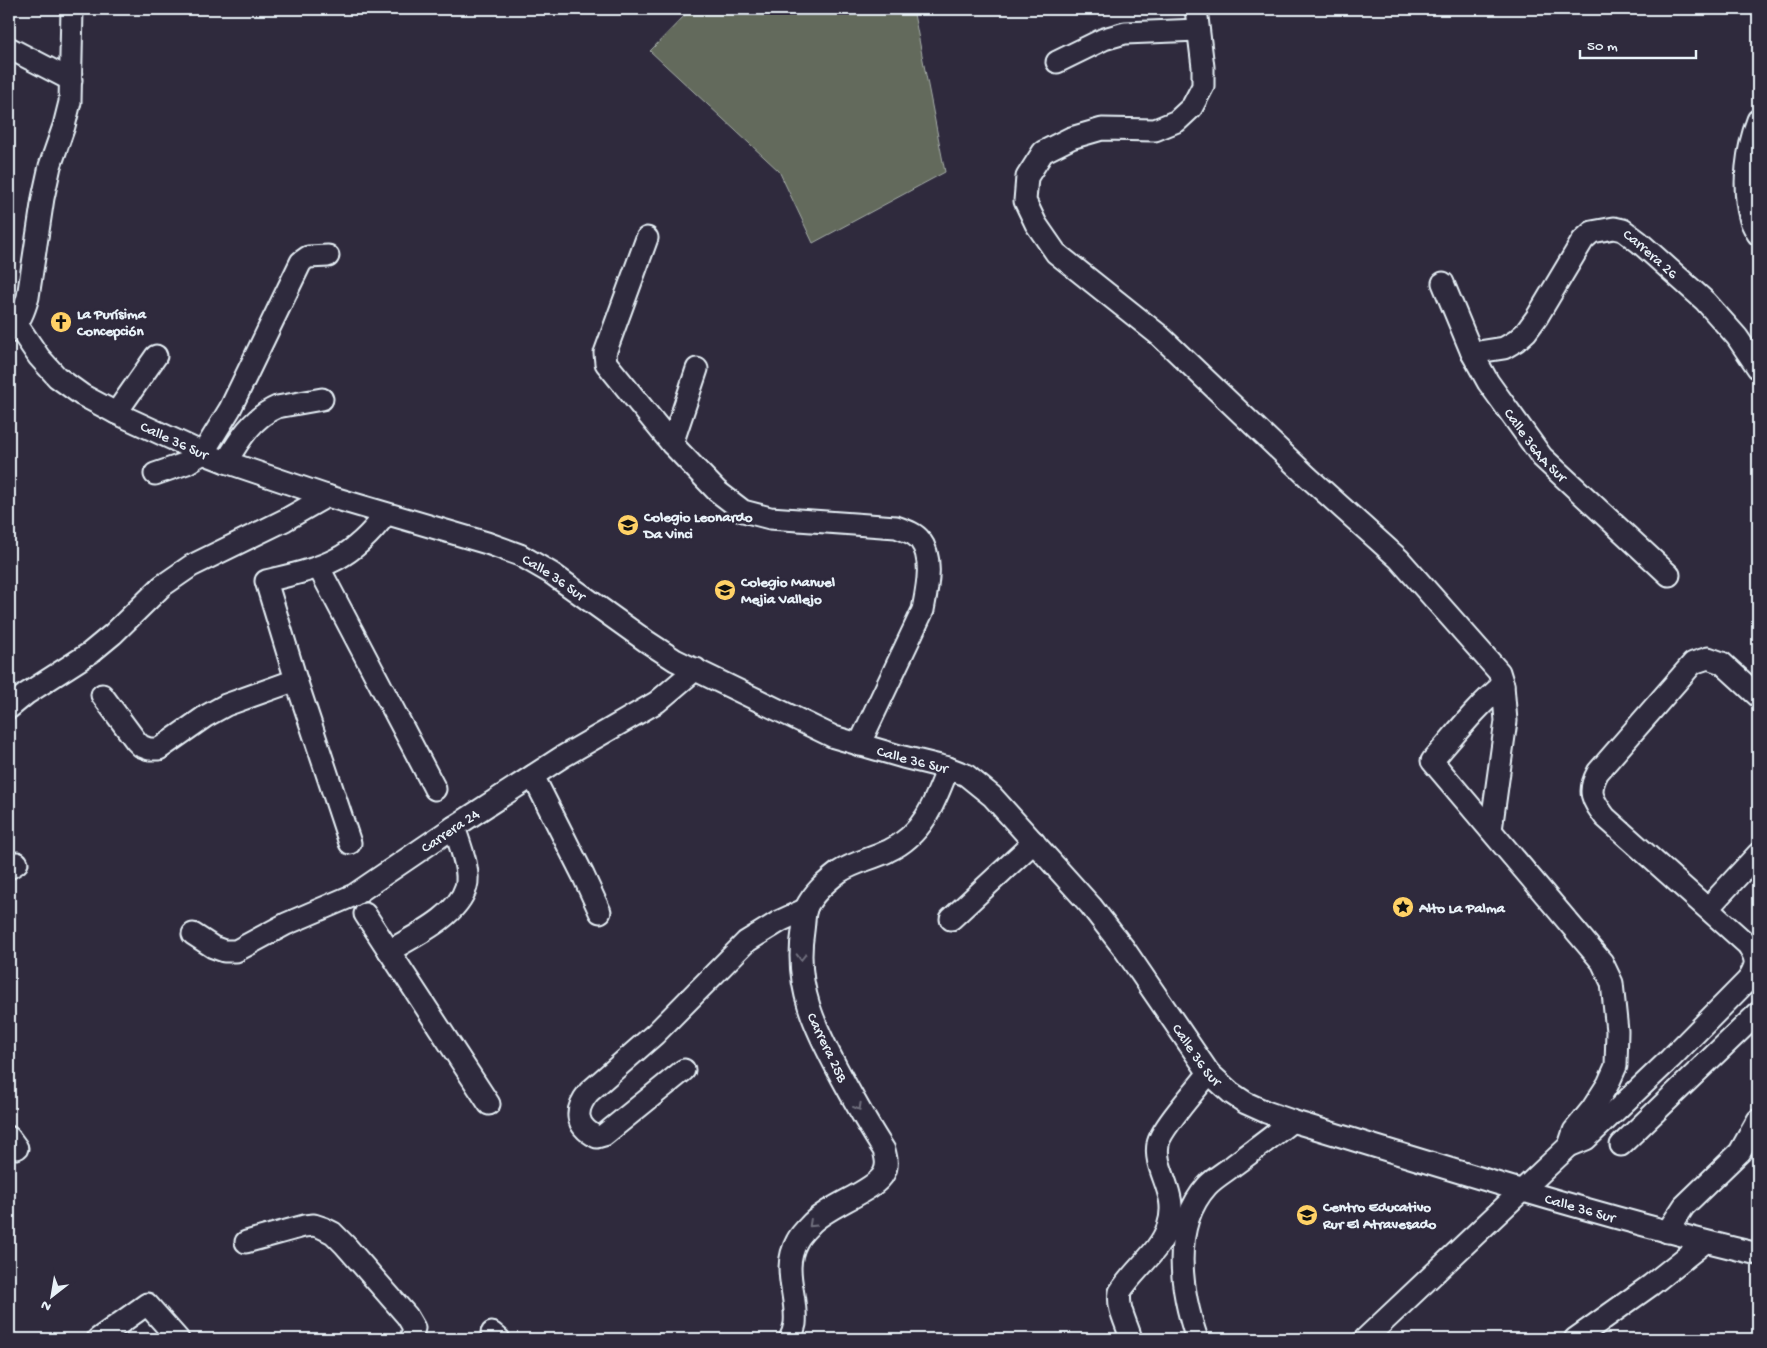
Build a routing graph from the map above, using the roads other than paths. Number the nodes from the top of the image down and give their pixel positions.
1 (72, 9) edge
2 (1196, 9) edge
3 (1198, 30) junction
4 (9, 48) edge
5 (1057, 62) dead end
6 (71, 80) junction
7 (1758, 120) edge
8 (1758, 234) edge
9 (646, 238) dead end
10 (328, 256) dead end
11 (1443, 283) dead end
12 (11, 323) edge
13 (1472, 353) junction
14 (156, 356) dead end
15 (1758, 368) edge
16 (697, 369) dead end
17 (322, 400) dead end
18 (116, 413) junction
19 (672, 444) junction
20 (203, 453) junction
21 (226, 462) junction
22 (155, 474) dead end
23 (327, 496) junction
24 (386, 514) junction
25 (318, 568) junction
26 (1669, 575) dead end
27 (696, 670) junction
28 (296, 680) junction
29 (1503, 684) junction
30 (102, 696) dead end
31 (1758, 696) edge
32 (9, 708) edge
33 (859, 745) junction
34 (948, 768) junction
35 (533, 776) junction
36 (435, 789) dead end
37 (454, 827) junction
38 (1491, 830) junction
39 (1034, 842) junction
40 (350, 843) dead end
41 (1758, 854) edge
42 (1708, 908) junction
43 (806, 909) junction
44 (600, 912) dead end
45 (365, 914) dead end
46 (951, 919) dead end
47 (193, 934) dead end
48 (389, 951) junction
49 (1758, 1012) edge
50 (684, 1070) dead end
51 (1209, 1073) junction
52 (488, 1104) dead end
53 (1758, 1120) edge
54 (1292, 1121) junction
55 (1621, 1145) dead end
56 (1568, 1146) junction
57 (1523, 1190) junction
58 (1667, 1232) junction
59 (246, 1242) dead end
60 (1705, 1242) junction
61 (1758, 1254) edge
62 (98, 1339) edge
63 (178, 1339) edge
64 (411, 1339) edge
65 (790, 1339) edge
66 (1131, 1339) edge
67 (1196, 1339) edge
68 (1365, 1339) edge
69 (1575, 1339) edge

1 - 6 street
2 - 3 street
3 - 5 street
3 - 29 street
4 - 6 street
6 - 12 street
7 - 8 street
9 - 19 street
10 - 20 street
11 - 13 street, Calle 36AA Sur
12 - 18 street, Calle 36 Sur
13 - 15 street, Carrera 26
13 - 26 street, Calle 36AA Sur
14 - 18 street
16 - 19 street
17 - 21 street
18 - 20 street, Calle 36 Sur
19 - 33 street
20 - 21 street, Calle 36 Sur
20 - 22 street
21 - 23 street, Calle 36 Sur
23 - 24 street, Calle 36 Sur
23 - 32 street
24 - 25 street
24 - 27 street, Calle 36 Sur
25 - 28 street
25 - 36 street
27 - 33 street, Calle 36 Sur
27 - 35 street, Carrera 24
28 - 30 street
28 - 40 street
29 - 38 street
29 - 38 street
31 - 42 street
33 - 34 street, Calle 36 Sur
34 - 39 street, Calle 36 Sur
34 - 43 street, Carrera 25B
35 - 37 street, Carrera 24
35 - 44 street
37 - 47 street, Carrera 24
37 - 48 street
38 - 56 street
39 - 46 street
39 - 51 street, Calle 36 Sur
41 - 42 street
42 - 56 street
43 - 50 street
43 -> 65 street, Carrera 25B
45 - 48 street
48 - 52 street
49 - 55 street
51 - 54 street, Calle 36 Sur
51 - 66 street
53 - 58 street
54 - 57 street, Calle 36 Sur
54 - 67 street
56 - 57 street
57 - 58 street, Calle 36 Sur
57 - 68 street
58 - 60 street, Calle 36 Sur
59 - 64 street
60 - 61 street, Calle 36 Sur
60 - 69 street
62 - 63 street

